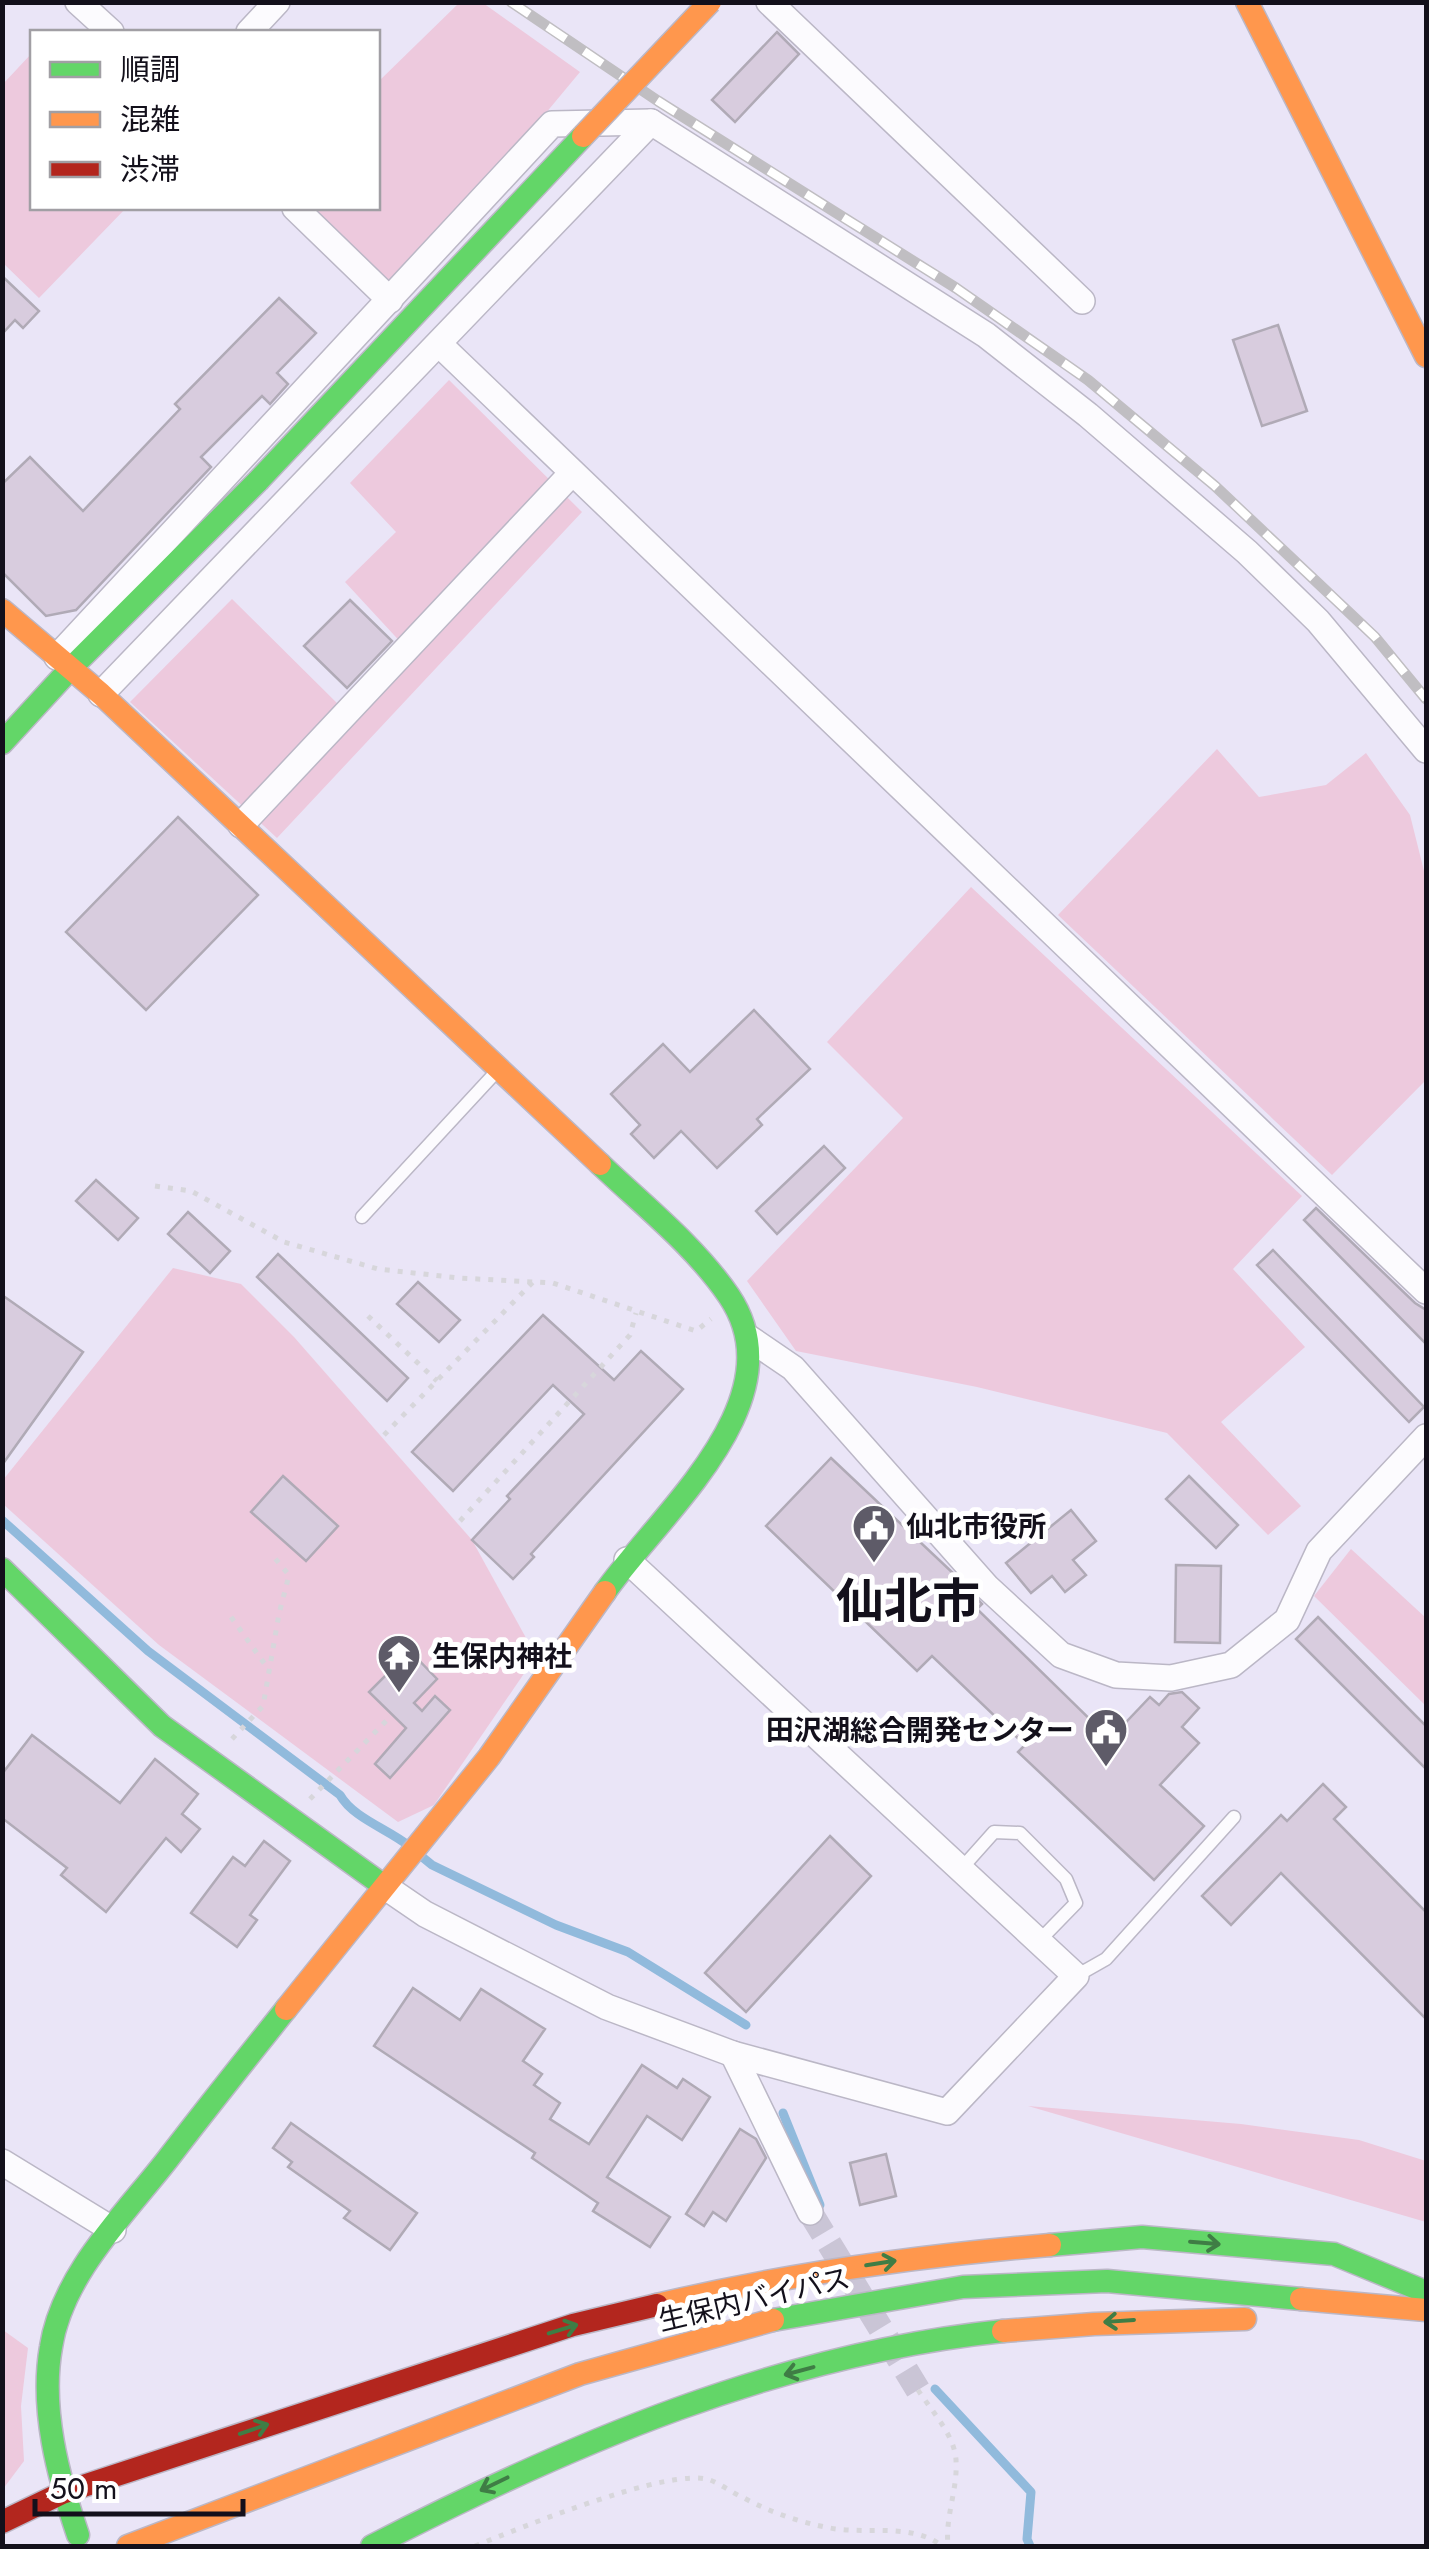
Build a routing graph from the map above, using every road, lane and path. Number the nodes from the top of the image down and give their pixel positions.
1 (78, 2) edge
2 (277, 2) edge
3 (710, 2) edge
4 (770, 2) edge
5 (1247, 2) edge
6 (109, 30) edge
7 (251, 30) edge
8 (651, 122) junction
9 (296, 210) edge
10 (390, 300) junction
11 (1082, 301) dead end
12 (440, 344) junction
13 (1426, 356) edge
14 (572, 473) junction
15 (2, 610) edge
16 (63, 663) junction
17 (100, 694) junction
18 (2, 742) edge
19 (1426, 750) edge
20 (240, 825) junction
21 (498, 1069) junction
22 (155, 1186) dead end
23 (362, 1217) dead end
24 (533, 1282) junction
25 (1426, 1290) edge
26 (733, 1302) junction
27 (636, 1313) junction
28 (368, 1316) dead end
29 (748, 1338) junction
30 (437, 1381) junction
31 (384, 1435) dead end
32 (1426, 1437) edge
33 (460, 1521) dead end
34 (273, 1556) dead end
35 (628, 1560) junction
36 (2, 1568) edge
37 (231, 1617) dead end
38 (269, 1670) junction
39 (387, 1720) dead end
40 (232, 1739) dead end
41 (308, 1801) dead end
42 (1234, 1817) dead end
43 (961, 1869) junction
44 (384, 1886) junction
45 (1038, 1941) junction
46 (1076, 1976) junction
47 (733, 2054) junction
48 (2, 2162) edge
49 (810, 2212) tunnel mouth
50 (112, 2230) junction
51 (1426, 2292) edge
52 (1426, 2313) edge
53 (918, 2390) tunnel mouth
54 (62, 2494) junction
55 (2, 2522) edge
56 (78, 2536) dead end
57 (128, 2546) edge
58 (372, 2546) edge
59 (475, 2546) edge
60 (945, 2546) edge

1 - 6 street
2 - 7 street
3 - 16 main road, bridge
4 - 11 street
5 - 13 main road
8 - 10 street
8 - 12 street
8 - 19 street
9 - 10 street
10 - 16 street
12 - 14 street
12 - 17 street
14 - 20 street
14 - 25 street
15 - 16 main road
16 - 17 main road
16 - 18 main road
17 - 20 main road
20 - 21 main road
21 - 23 lane
21 - 26 main road
22 - 24 path
24 - 27 path
24 - 30 path
26 - 27 path
26 - 29 main road
27 - 33 path
28 - 30 path
29 - 32 street
29 - 35 main road
30 - 31 path
34 - 38 path
35 - 43 street
35 - 44 main road
36 - 44 main road
37 - 38 path
38 - 40 path
39 - 41 path
42 - 46 lane
43 - 45 street
43 - 45 lane
44 - 47 street
44 - 50 main road
45 - 46 street
46 - 47 street
47 - 49 street
48 - 50 street
50 - 54 main road
54 -> 51 main road
52 - 57 main road, 生保内バイパス
52 -> 58 main road
53 - 60 path
54 - 55 main road
54 - 56 main road
59 - 60 path

